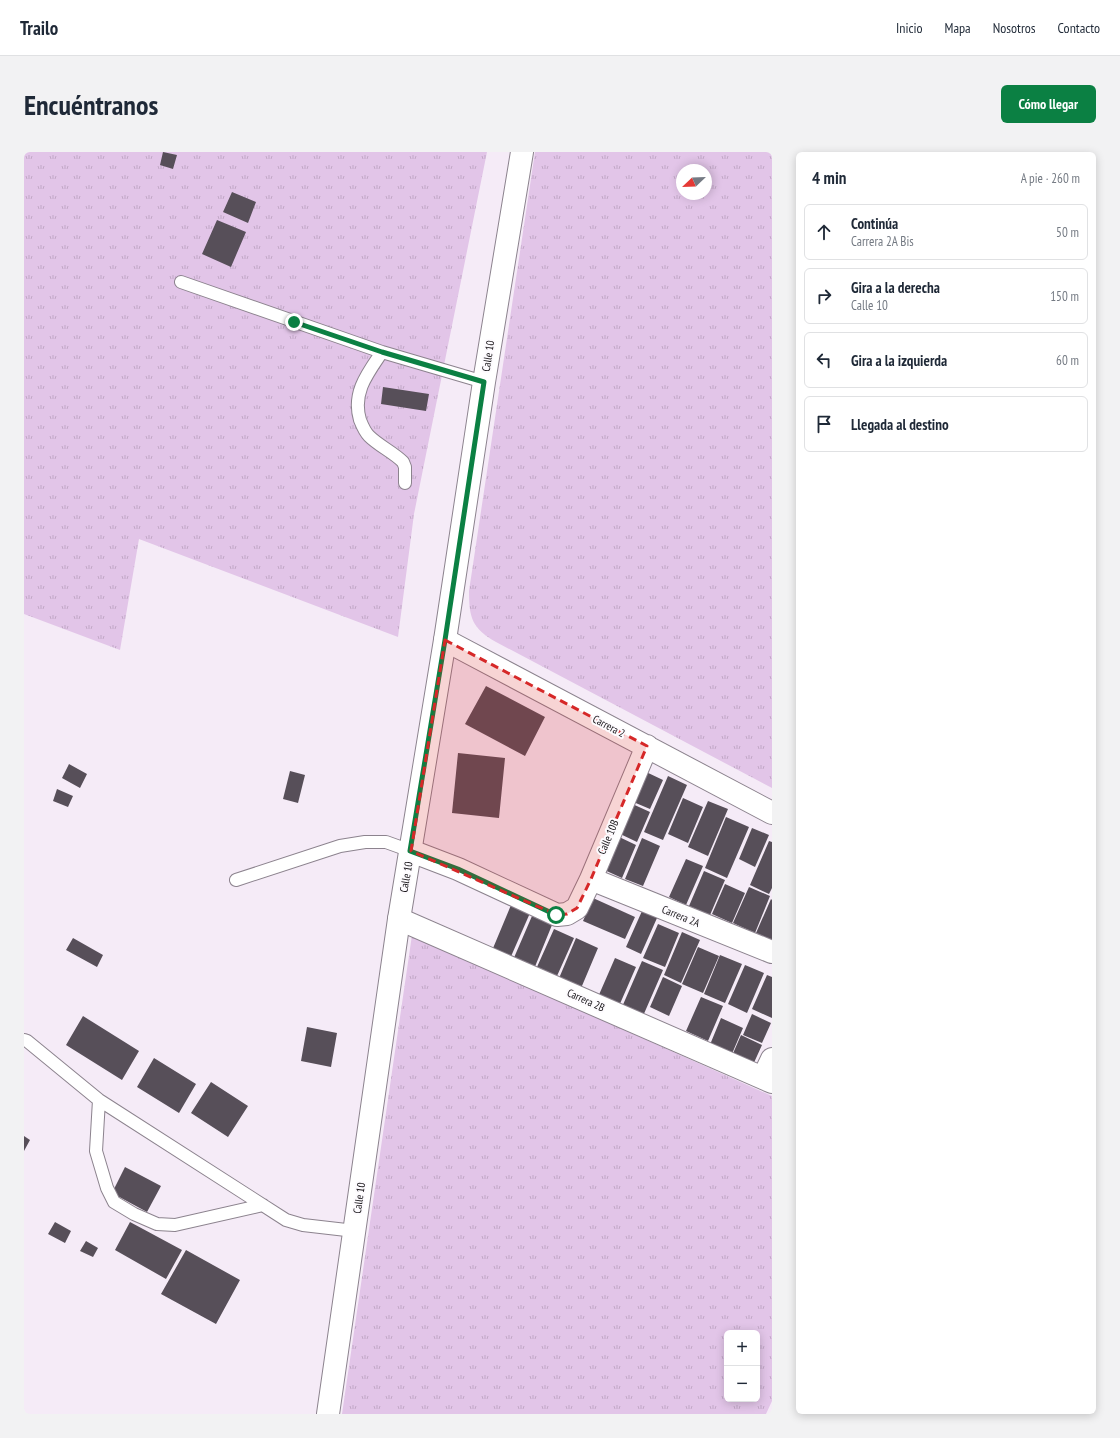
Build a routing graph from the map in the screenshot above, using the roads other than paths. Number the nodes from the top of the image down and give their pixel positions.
1 (522, 152) edge
2 (181, 282) dead end
3 (382, 352) junction
4 (484, 382) junction
5 (405, 483) dead end
6 (445, 640) junction
7 (647, 746) junction
8 (772, 813) edge
9 (410, 851) junction
10 (591, 879) junction
11 (236, 880) dead end
12 (399, 919) junction
13 (772, 952) edge
14 (24, 1040) edge
15 (769, 1073) edge
16 (99, 1100) junction
17 (263, 1205) junction
18 (355, 1231) junction
19 (328, 1414) edge

1 - 4 street, Calle 10
2 - 3 lane
3 - 4 lane
3 - 5 lane
4 - 6 street, Calle 10
6 - 7 street, Carrera 2
6 - 9 street, Calle 10
7 - 8 street, Carrera 2
7 - 10 street, Calle 10B
9 - 10 street, Calle 10B
9 - 11 lane
9 - 12 street, Calle 10
10 - 13 street, Carrera 2A
12 - 15 street, Carrera 2B
12 - 18 street, Calle 10
14 - 16 lane
16 - 17 lane
16 - 17 lane
17 - 18 lane
18 - 19 street, Calle 10

